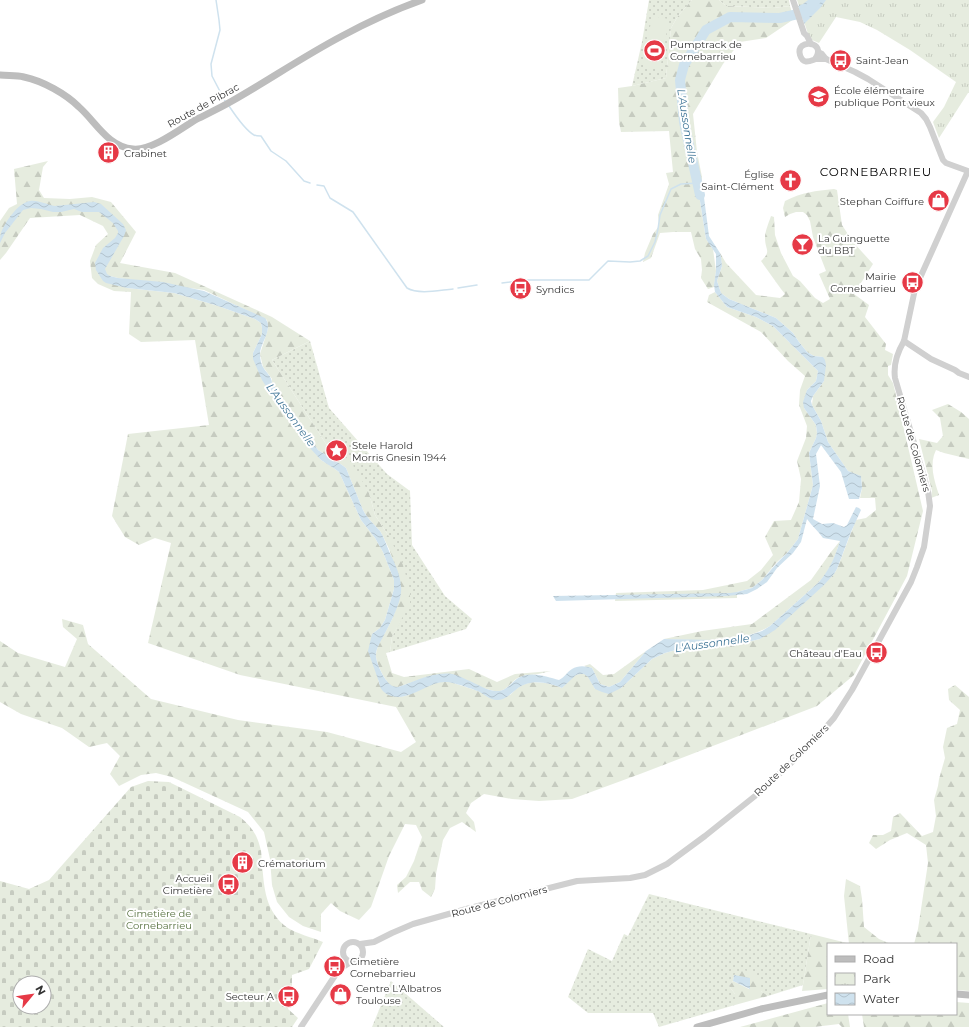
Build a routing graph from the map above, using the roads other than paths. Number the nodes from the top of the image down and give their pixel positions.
1 (422, 0) edge
2 (794, 3) edge
3 (804, 33) junction
4 (811, 44) junction
5 (802, 46) junction
6 (818, 52) junction
7 (815, 59) junction
8 (826, 59) junction
9 (0, 75) edge
10 (904, 340) junction
11 (969, 377) edge
12 (374, 942) junction
13 (360, 944) junction
14 (363, 951) junction
15 (344, 956) junction
16 (351, 962) junction
17 (336, 974) junction
18 (957, 994) edge
19 (827, 995) edge
20 (969, 995) edge
21 (301, 1027) edge
22 (697, 1027) edge

1 - 9 main road, Route de Pibrac
2 - 3 street
3 - 4 street
3 - 5 street
4 - 5 street
4 - 6 street
5 - 7 street
6 - 7 street
6 - 8 street
7 - 8 street
8 - 10 street, Route de Colomiers
10 - 11 street
10 - 12 street, Route de Colomiers
12 - 13 street, Route de Colomiers
12 - 14 street, Route de Colomiers
13 - 14 street
13 - 15 street
14 - 16 street
15 - 16 street
15 - 17 street
16 - 17 street
17 - 21 street
18 - 20 main road
19 - 22 main road

